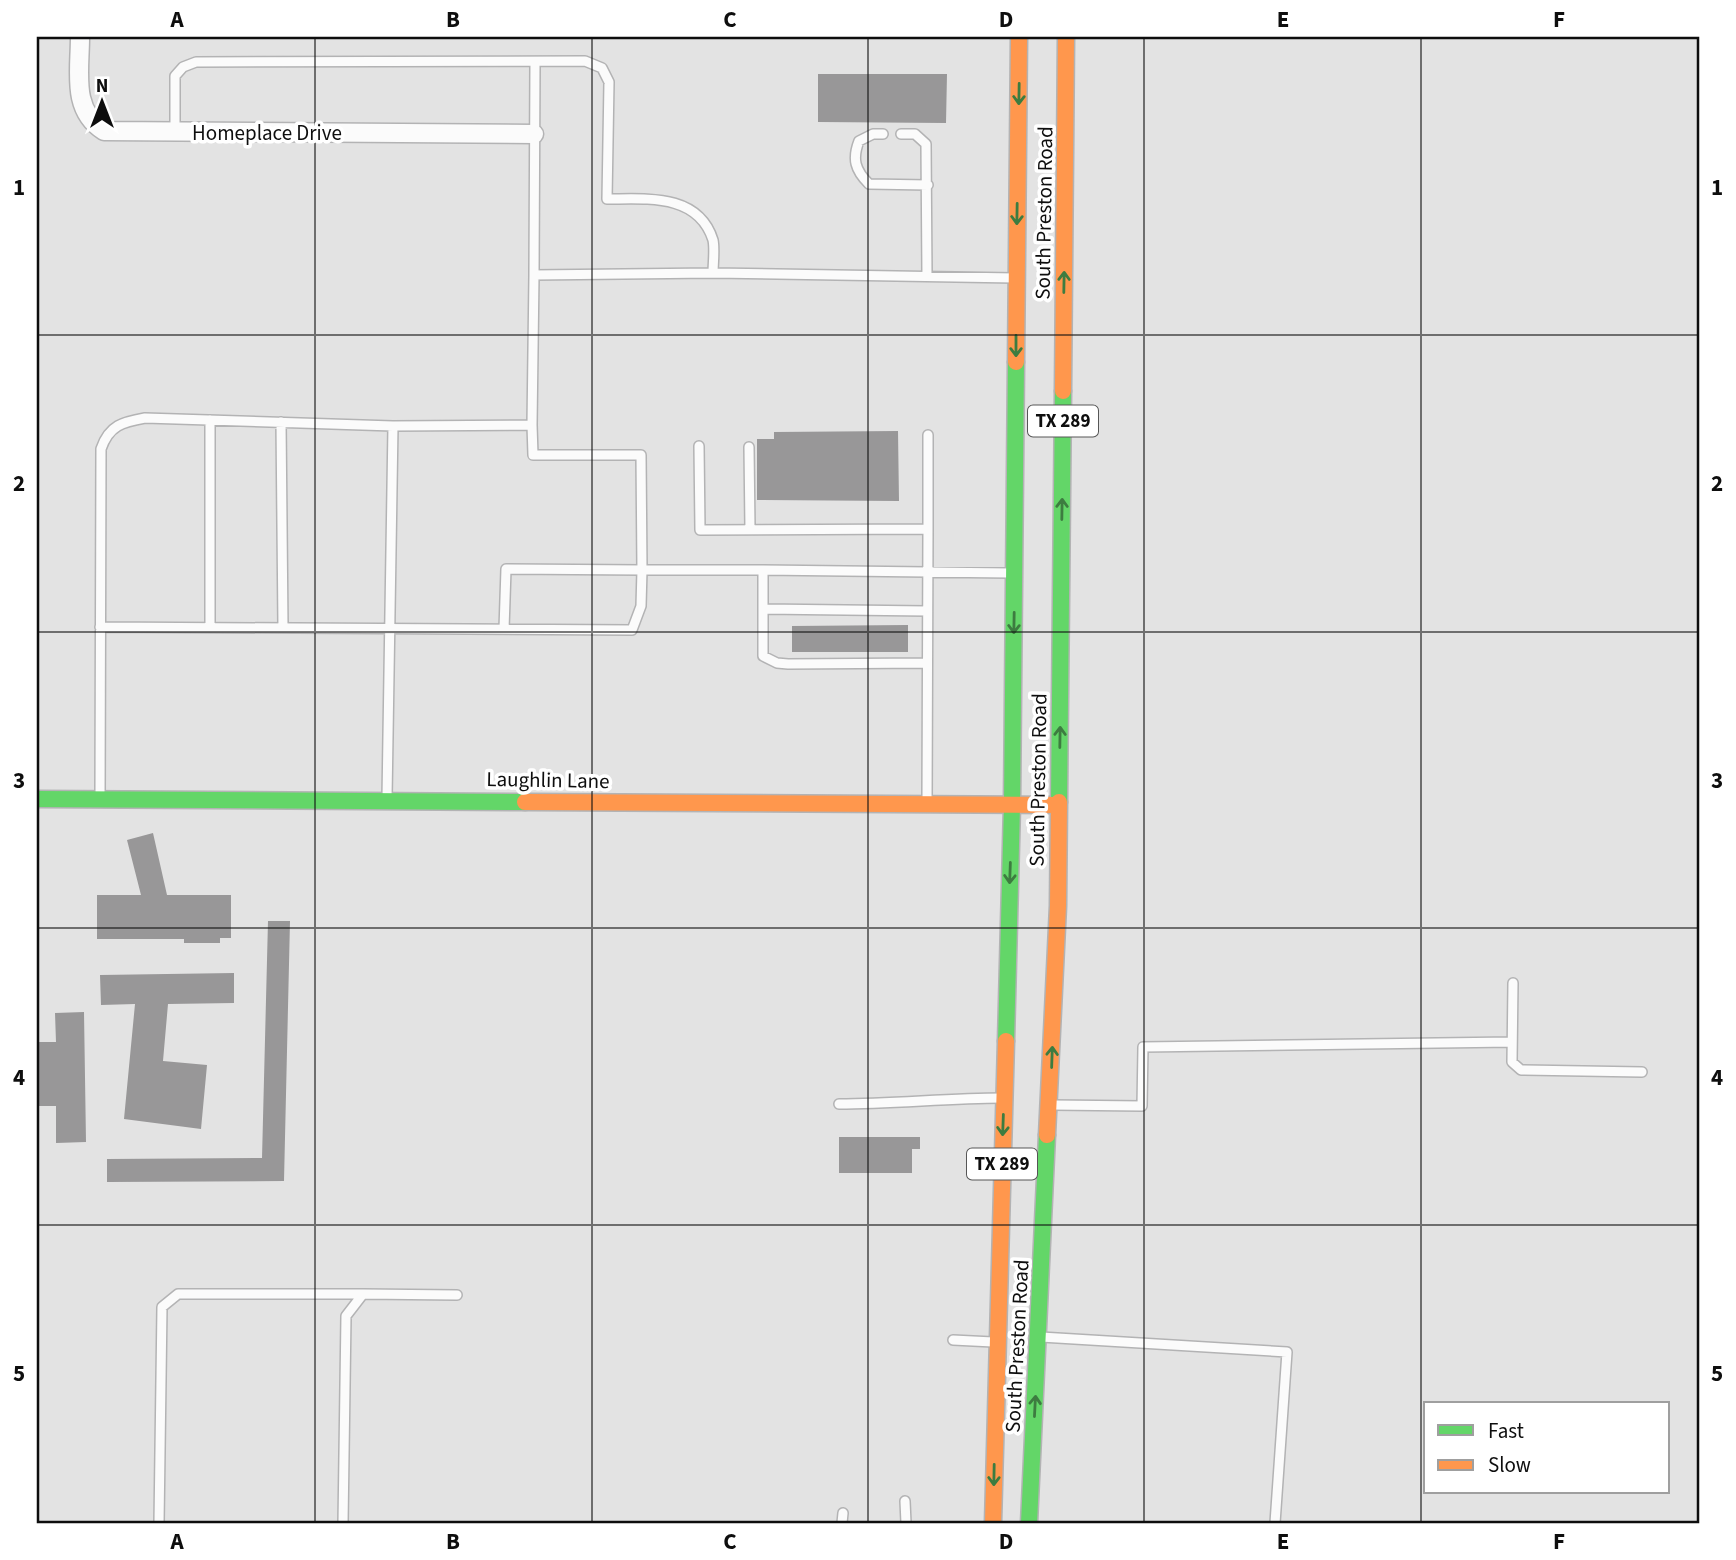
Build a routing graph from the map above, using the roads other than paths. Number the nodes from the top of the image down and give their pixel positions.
1 (80, 37) edge
2 (1020, 37) edge
3 (1066, 37) edge
4 (535, 63) junction
5 (175, 132) junction
6 (534, 134) junction
7 (883, 134) dead end
8 (901, 134) dead end
9 (928, 185) junction
10 (713, 274) junction
11 (534, 275) junction
12 (927, 276) junction
13 (1017, 278) junction
14 (210, 420) junction
15 (281, 422) junction
16 (532, 425) junction
17 (393, 426) junction
18 (928, 435) dead end
19 (699, 446) dead end
20 (749, 447) dead end
21 (750, 529) junction
22 (928, 529) junction
23 (642, 570) junction
24 (763, 570) junction
25 (927, 573) junction
26 (1015, 573) junction
27 (764, 609) junction
28 (927, 611) junction
29 (100, 627) junction
30 (210, 627) junction
31 (283, 627) junction
32 (390, 627) junction
33 (504, 629) junction
34 (927, 663) junction
35 (37, 799) edge
36 (100, 799) junction
37 (387, 799) junction
38 (927, 804) junction
39 (1012, 805) junction
40 (1059, 805) junction
41 (1513, 983) dead end
42 (1513, 1042) junction
43 (1642, 1072) dead end
44 (1004, 1098) junction
45 (839, 1104) dead end
46 (1050, 1105) junction
47 (363, 1294) junction
48 (457, 1295) dead end
49 (1038, 1337) junction
50 (953, 1340) dead end
51 (996, 1342) junction
52 (905, 1501) dead end
53 (159, 1523) edge
54 (343, 1523) edge
55 (906, 1523) edge
56 (993, 1523) edge
57 (1029, 1523) edge
58 (1275, 1523) edge

1 - 5 street, Homeplace Drive
2 -> 13 main road, South Preston Road / TX 289
40 -> 3 main road, South Preston Road / TX 289
4 - 5 lane
4 - 6 lane
4 - 10 lane
5 - 6 street, Homeplace Drive
6 - 11 lane
7 - 9 lane
8 - 9 lane
9 - 12 lane
10 - 11 lane
10 - 12 lane
11 - 16 lane
12 - 13 lane
13 -> 26 main road, South Preston Road / TX 289
14 - 15 lane
14 - 29 lane
14 - 30 lane
15 - 17 lane
15 - 31 lane
16 - 17 lane
16 - 23 lane
17 - 32 lane
18 - 22 lane
19 - 21 lane
20 - 21 lane
21 - 22 lane
22 - 25 lane
23 - 24 lane
23 - 33 lane
23 - 33 lane
24 - 25 lane
24 - 27 lane
25 - 26 lane
25 - 28 lane
26 -> 39 main road, South Preston Road / TX 289
27 - 28 lane
27 - 34 lane
28 - 34 lane
29 - 30 lane
29 - 36 lane
30 - 31 lane
31 - 32 lane
32 - 33 lane
32 - 37 lane
34 - 38 lane
35 - 36 main road, Laughlin Lane
36 - 37 main road, Laughlin Lane
37 - 38 main road, Laughlin Lane
38 - 39 main road, Laughlin Lane
39 - 40 main road, Laughlin Lane
39 -> 44 main road, South Preston Road / TX 289
46 -> 40 main road, South Preston Road / TX 289
41 - 42 lane
42 - 43 lane
42 - 46 lane
44 - 45 lane
44 -> 51 main road, South Preston Road / TX 289
46 - 49 main road, South Preston Road / TX 289
47 - 48 lane
47 - 53 lane
47 - 54 lane
57 -> 49 main road, South Preston Road / TX 289
49 - 58 lane
50 - 51 lane
51 -> 56 main road, South Preston Road / TX 289
52 - 55 lane

